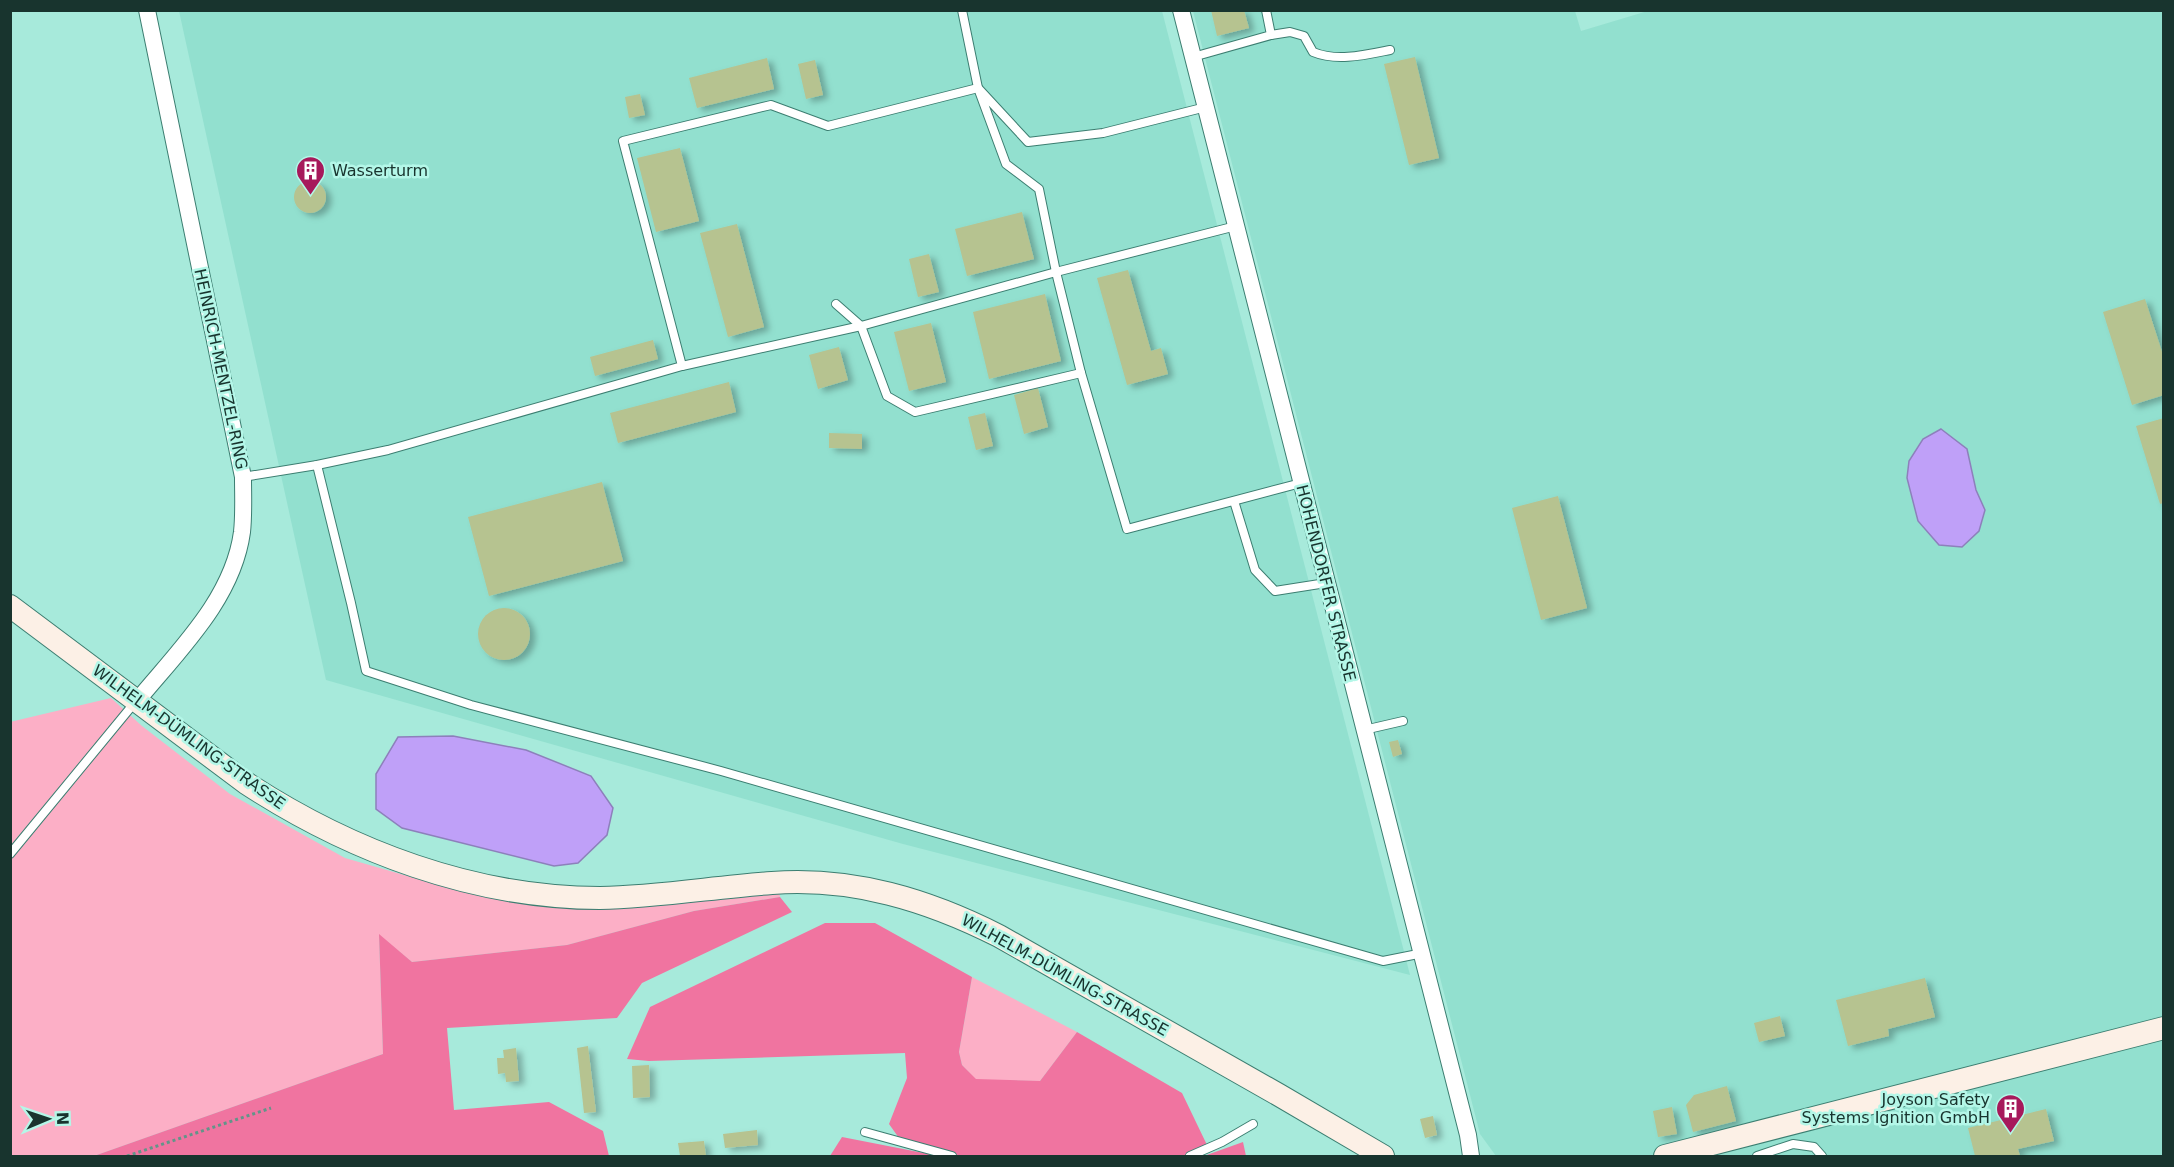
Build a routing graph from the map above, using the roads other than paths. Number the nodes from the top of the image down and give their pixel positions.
1 (147, 10) edge
2 (962, 10) edge
3 (1181, 10) edge
4 (1266, 10) edge
5 (1271, 35) junction
6 (1390, 50) dead end
7 (1193, 57) junction
8 (978, 88) junction
9 (1206, 107) junction
10 (1236, 226) junction
11 (1056, 272) junction
12 (836, 304) dead end
13 (861, 326) junction
14 (682, 366) junction
15 (1081, 373) junction
16 (317, 465) junction
17 (243, 477) junction
18 (1301, 483) junction
19 (1234, 501) junction
20 (1326, 583) junction
21 (10, 606) edge
22 (137, 701) junction
23 (1403, 721) dead end
24 (1364, 730) junction
25 (10, 854) edge
26 (1423, 952) junction
27 (2163, 1028) edge
28 (1253, 1124) dead end
29 (865, 1132) dead end
30 (952, 1156) edge
31 (1190, 1156) edge
32 (1383, 1156) edge
33 (1471, 1156) edge
34 (1665, 1156) edge
35 (1757, 1156) edge
36 (1822, 1156) edge

1 - 17 street, HEINRICH-MENTZEL-RING
2 - 8 lane
3 - 7 street, HOHENDORFER STRASSE
4 - 5 lane
5 - 6 lane
5 - 7 lane
7 - 9 street, HOHENDORFER STRASSE
8 - 9 lane
8 - 11 lane
8 - 14 lane
9 - 10 street, HOHENDORFER STRASSE
10 - 11 lane
10 - 18 street, HOHENDORFER STRASSE
11 - 13 lane
11 - 15 lane
12 - 13 lane
13 - 14 lane
13 - 15 lane
14 - 16 lane
15 - 19 lane
16 - 17 lane
16 - 26 lane
17 - 22 street, HEINRICH-MENTZEL-RING
18 - 19 lane
18 - 20 street, HOHENDORFER STRASSE
19 - 20 lane
20 - 24 street, HOHENDORFER STRASSE
21 - 22 street, WILHELM-DÜMLING-STRASSE
22 - 25 lane
22 - 32 street, WILHELM-DÜMLING-STRASSE
23 - 24 lane
24 - 26 street, HOHENDORFER STRASSE
26 - 33 street, HOHENDORFER STRASSE
27 - 34 street
28 - 31 lane
29 - 30 lane
35 - 36 lane

